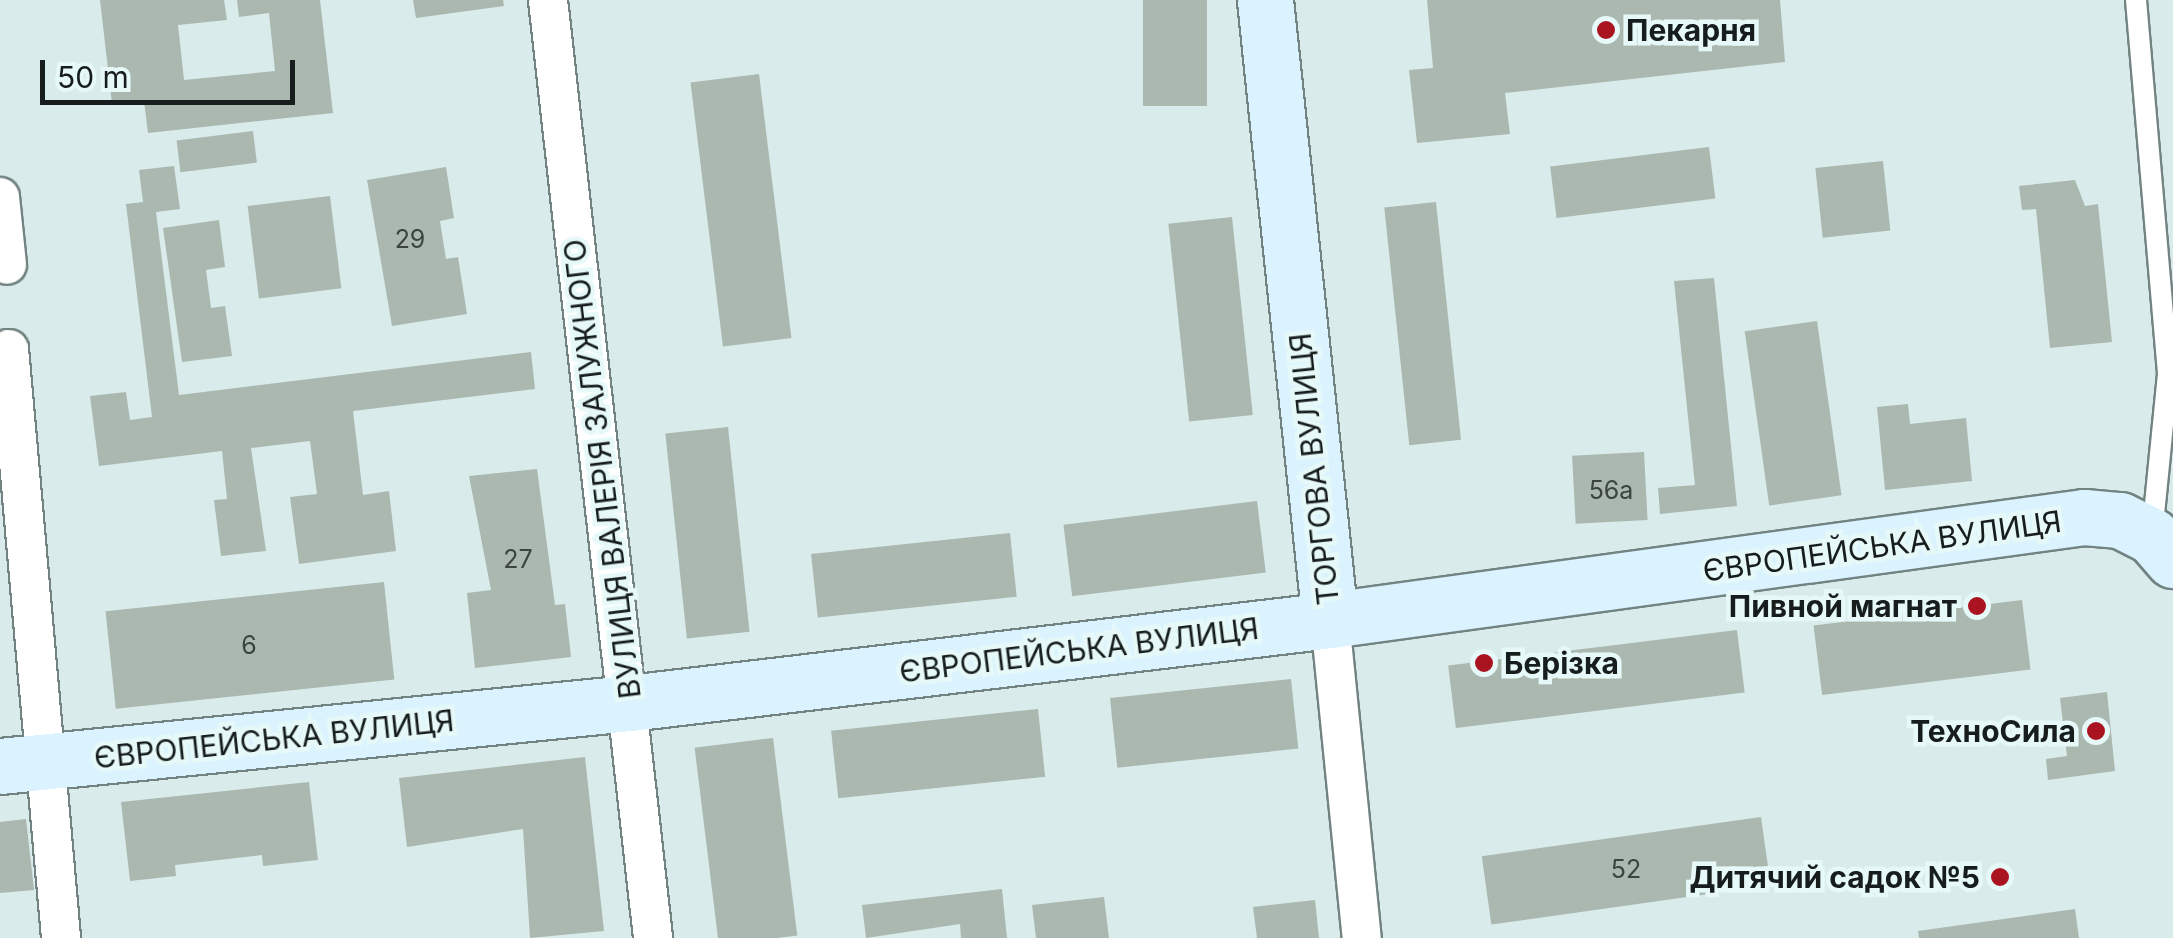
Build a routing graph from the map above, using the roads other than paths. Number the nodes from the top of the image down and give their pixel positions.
1 (548, 0) edge
2 (1266, 0) edge
3 (2136, 0) edge
4 (0, 197) edge
5 (7, 265) dead end
6 (8, 348) dead end
7 (2162, 548) edge
8 (1330, 620) junction
9 (629, 704) junction
10 (22, 764) edge
11 (61, 938) edge
12 (653, 938) edge
13 (1362, 938) edge

1 - 9 street, ВУЛИЦЯ ВАЛЕРІЯ ЗАЛУЖНОГО
2 - 8 street, ТОРГОВА ВУЛИЦЯ
3 - 7 lane
4 - 5 street
6 - 10 street
7 - 8 street, ЄВРОПЕЙСЬКА ВУЛИЦЯ
8 - 9 street, ЄВРОПЕЙСЬКА ВУЛИЦЯ
8 - 13 street, ТОРГОВА ВУЛИЦЯ
9 - 10 street, ЄВРОПЕЙСЬКА ВУЛИЦЯ
9 - 12 street, ВУЛИЦЯ ВАЛЕРІЯ ЗАЛУЖНОГО
10 - 11 street

